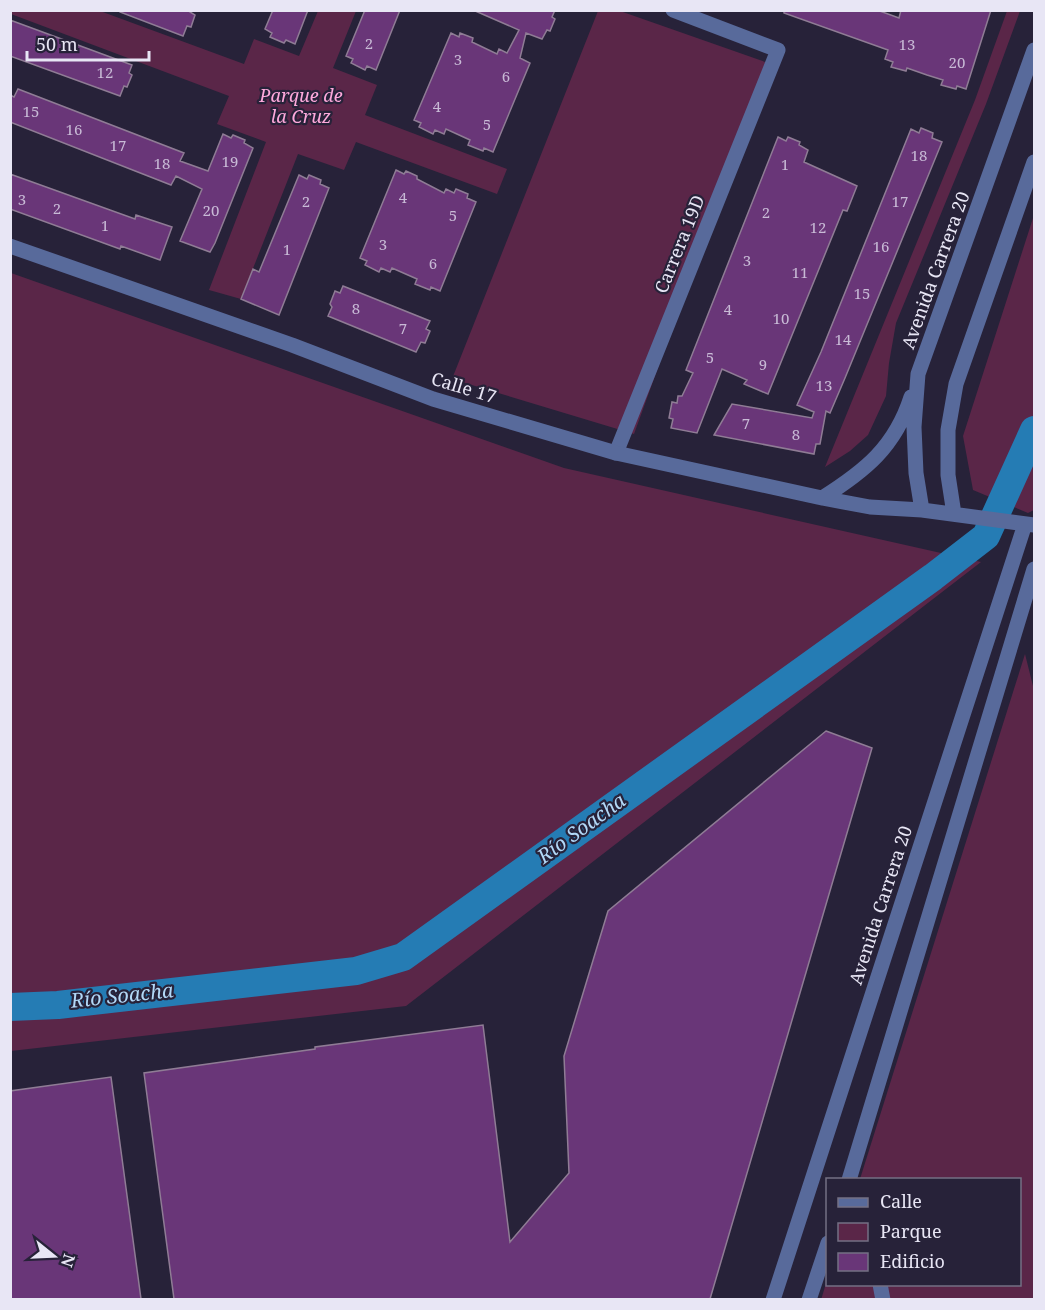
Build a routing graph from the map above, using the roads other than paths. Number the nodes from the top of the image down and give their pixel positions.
1 (673, 10) edge
2 (1035, 50) edge
3 (1035, 162) edge
4 (10, 246) edge
5 (918, 374) junction
6 (616, 453) junction
7 (822, 498) junction
8 (922, 510) junction
9 (954, 514) junction
10 (1030, 524) edge
11 (1035, 569) edge
12 (855, 1160) junction
13 (849, 1178) edge
14 (859, 1178) edge
15 (826, 1249) edge
16 (773, 1299) edge
17 (809, 1299) edge

1 - 6 street, Carrera 19D
2 - 5 street, Avenida Carrera 20
3 - 9 street
4 - 6 street, Calle 17
5 - 7 street
5 - 8 street, Avenida Carrera 20
6 - 7 street, Calle 17
7 - 8 street, Calle 17
8 - 9 street, Calle 17
9 - 10 street, Calle 17
10 - 16 street, Avenida Carrera 20
11 - 12 street
12 - 13 street
12 - 14 street
15 - 17 street

